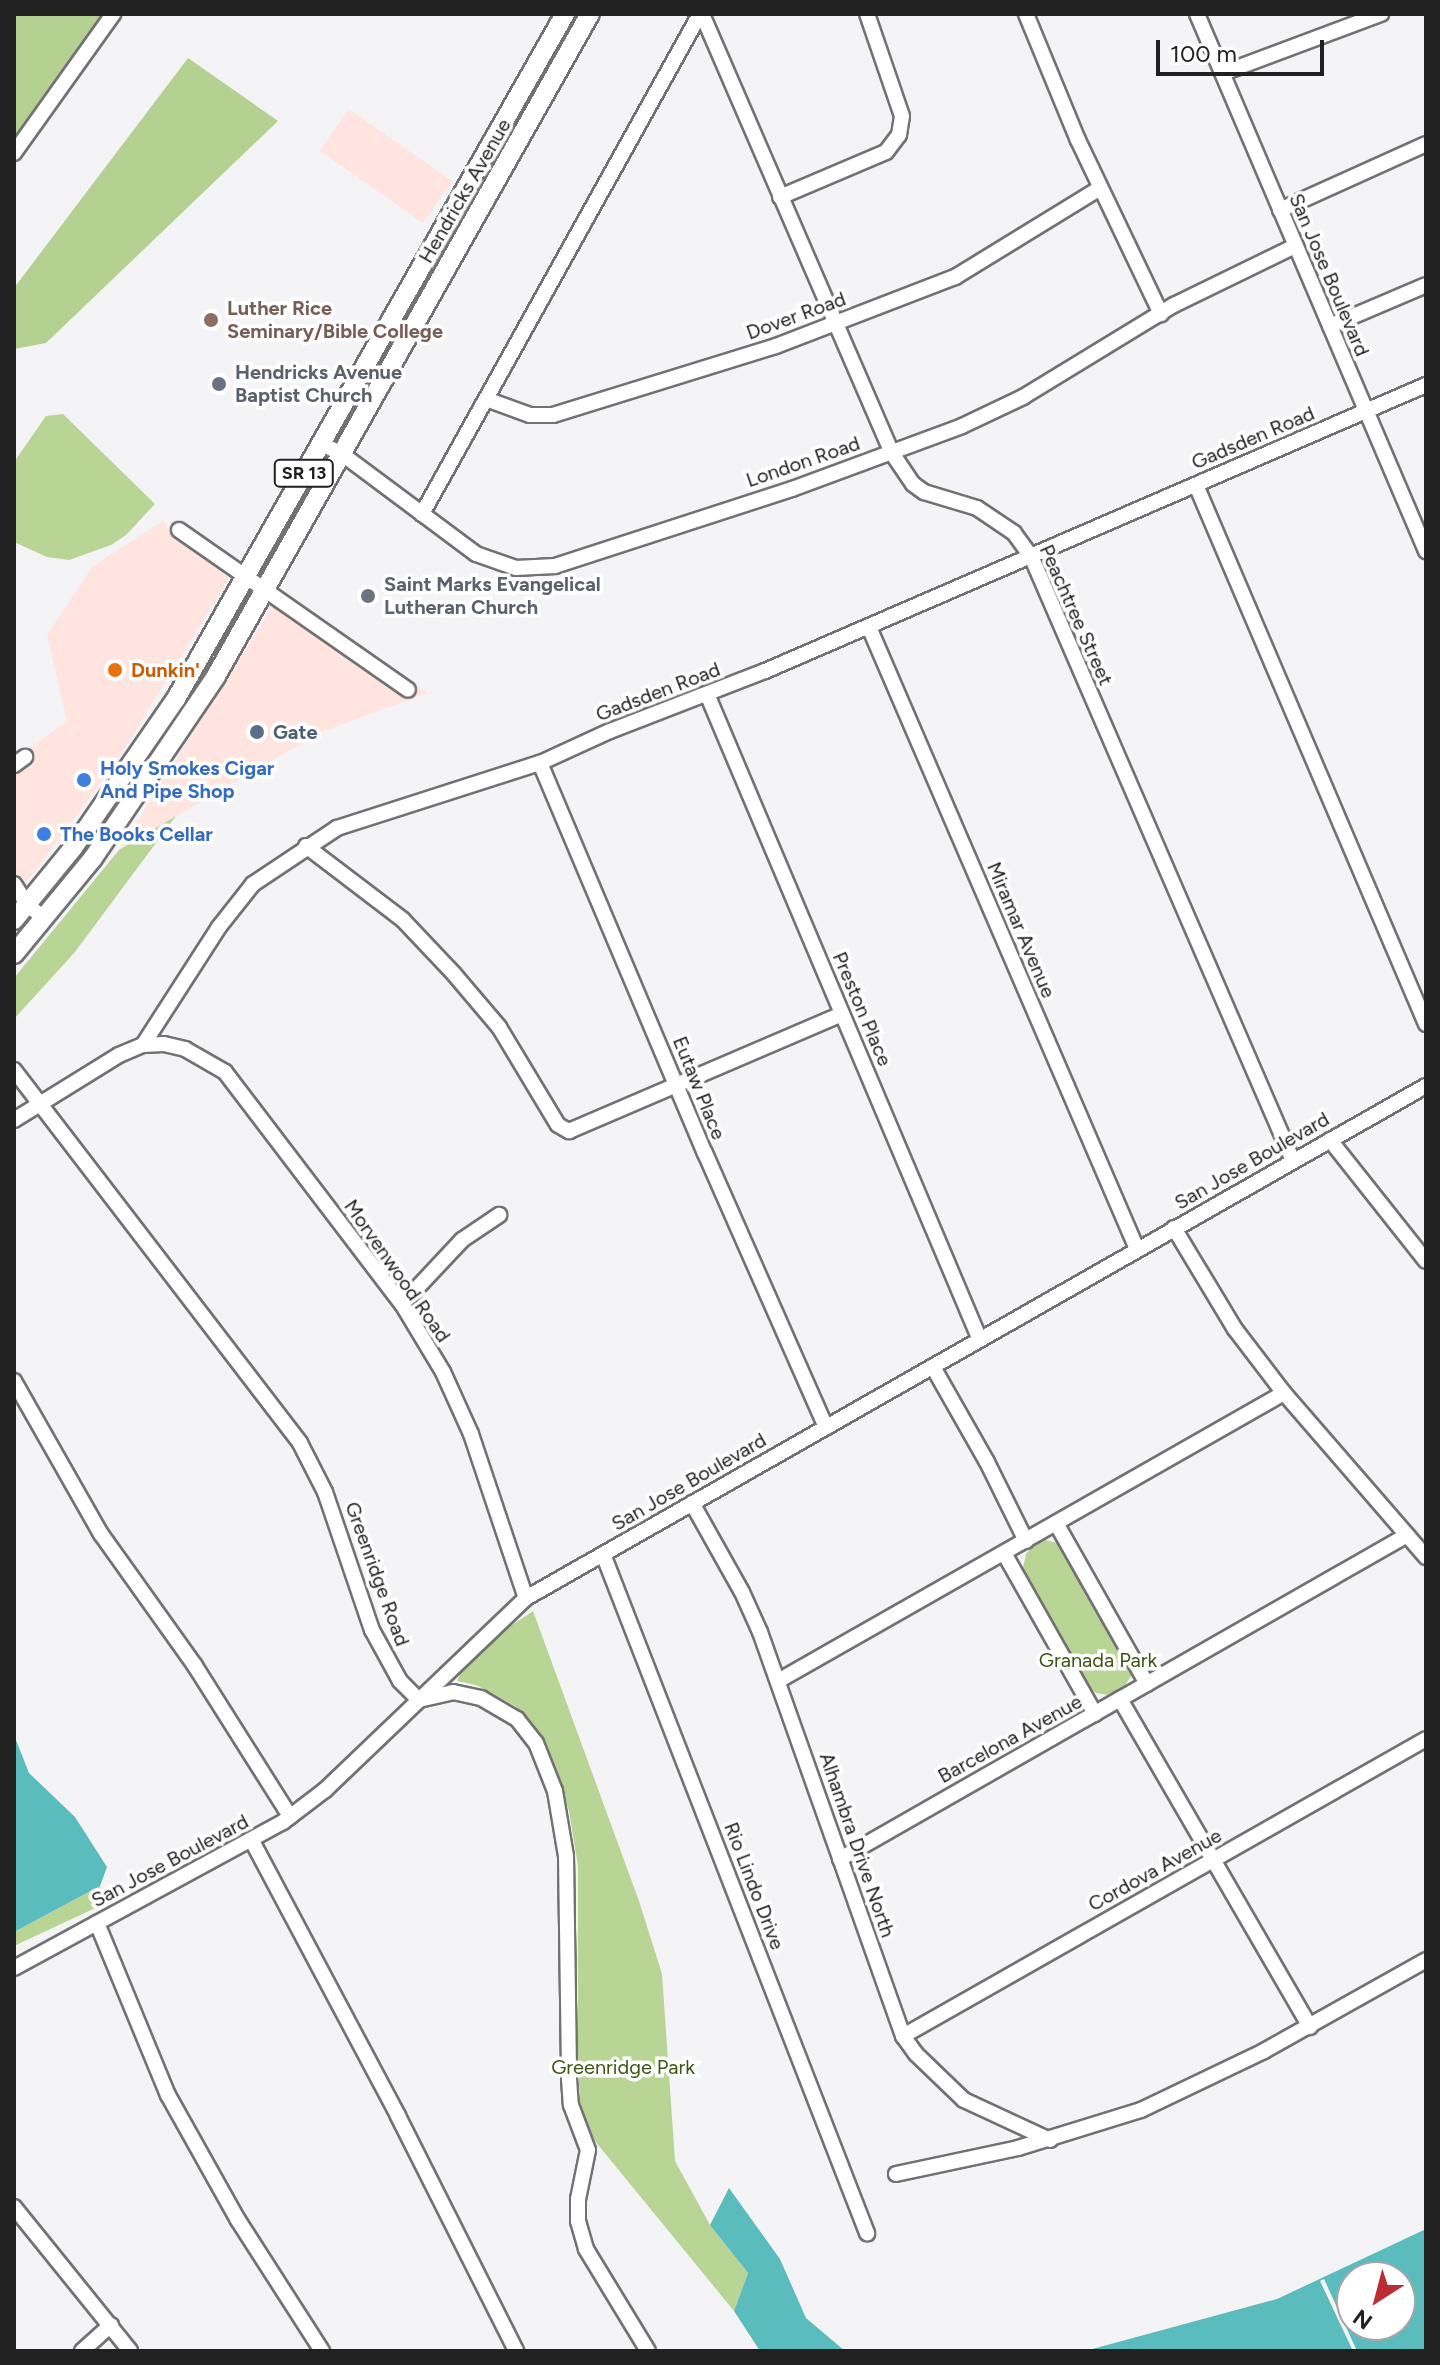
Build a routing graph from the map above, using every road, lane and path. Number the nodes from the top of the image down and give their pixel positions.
1 (113, 14) edge
2 (565, 14) edge
3 (590, 14) edge
4 (701, 14) edge
5 (867, 14) edge
6 (1026, 14) edge
7 (1197, 14) edge
8 (1381, 14) edge
9 (542, 56) junction
10 (561, 67) junction
11 (1223, 73) junction
12 (1426, 144) edge
13 (14, 153) edge
14 (467, 186) junction
15 (1100, 188) junction
16 (489, 193) junction
17 (780, 197) junction
18 (1280, 210) junction
19 (1295, 246) junction
20 (1426, 285) edge
21 (406, 296) junction
22 (424, 307) junction
23 (1161, 314) junction
24 (836, 323) junction
25 (1330, 326) junction
26 (1426, 385) edge
27 (486, 399) junction
28 (1366, 411) junction
29 (320, 443) junction
30 (892, 453) junction
31 (342, 454) junction
32 (1196, 485) junction
33 (422, 514) junction
34 (179, 530) dead end
35 (1426, 551) edge
36 (1031, 556) junction
37 (247, 576) junction
38 (266, 590) junction
39 (869, 627) junction
40 (184, 684) junction
41 (408, 690) dead end
42 (707, 694) junction
43 (203, 697) junction
44 (540, 763) junction
45 (306, 846) junction
46 (14, 884) edge
47 (27, 904) junction
48 (44, 919) junction
49 (14, 920) edge
50 (14, 954) edge
51 (842, 1014) junction
52 (1426, 1024) edge
53 (143, 1045) junction
54 (14, 1070) edge
55 (676, 1084) junction
56 (1426, 1086) edge
57 (41, 1102) junction
58 (14, 1120) edge
59 (1330, 1140) junction
60 (1293, 1161) junction
61 (499, 1215) dead end
62 (1174, 1228) junction
63 (1137, 1249) junction
64 (1426, 1261) edge
65 (402, 1304) junction
66 (980, 1340) junction
67 (933, 1367) junction
68 (14, 1381) edge
69 (1284, 1393) junction
70 (826, 1427) junction
71 (692, 1503) junction
72 (1056, 1523) junction
73 (1407, 1535) junction
74 (1026, 1541) junction
75 (1004, 1553) junction
76 (603, 1554) junction
77 (1426, 1557) edge
78 (526, 1598) junction
79 (778, 1681) junction
80 (1147, 1684) junction
81 (1120, 1699) junction
82 (419, 1700) junction
83 (1095, 1714) junction
84 (1426, 1739) edge
85 (290, 1816) junction
86 (252, 1841) junction
87 (840, 1859) junction
88 (1212, 1859) junction
89 (97, 1923) junction
90 (1426, 1960) edge
91 (14, 1968) edge
92 (1310, 2027) junction
93 (903, 2036) junction
94 (1050, 2140) junction
95 (896, 2174) dead end
96 (14, 2207) edge
97 (867, 2233) dead end
98 (111, 2325) junction
99 (82, 2351) edge
100 (130, 2351) edge
101 (322, 2351) edge
102 (516, 2351) edge
103 (648, 2351) edge

1 - 13 street
2 - 9 main road, Hendricks Avenue / SR 13
3 - 10 main road, Hendricks Avenue / SR 13
4 - 17 street, Peachtree Street
4 - 27 street
5 - 17 street
6 - 15 street
7 - 11 street, San Jose Boulevard
8 - 11 street
9 - 10 main road
9 - 14 main road, Hendricks Avenue / SR 13
10 - 16 main road, Hendricks Avenue / SR 13
11 - 18 street, San Jose Boulevard
12 - 18 street
14 - 16 main road
14 - 21 main road, Hendricks Avenue / SR 13
15 - 23 street
15 - 24 street, Dover Road
16 - 22 main road, Hendricks Avenue / SR 13
17 - 24 street, Peachtree Street
18 - 19 street, San Jose Boulevard
19 - 23 street, London Road
19 - 25 street, San Jose Boulevard
20 - 25 street
21 - 22 main road
21 - 29 main road, Hendricks Avenue / SR 13
22 - 31 main road, Hendricks Avenue / SR 13
23 - 30 street, London Road
24 - 27 street, Dover Road
24 - 30 street, Peachtree Street
25 - 28 street, San Jose Boulevard
26 - 28 street, Gadsden Road
27 - 33 street
28 - 32 street, Gadsden Road
28 - 35 street, San Jose Boulevard
29 - 31 street, London Road
29 - 37 main road, Hendricks Avenue / SR 13
30 - 33 street, London Road
30 - 36 street, Peachtree Street
31 - 33 street, London Road
31 - 38 main road, Hendricks Avenue / SR 13
32 - 36 street, Gadsden Road
32 - 52 street
34 - 37 street
36 - 39 street, Gadsden Road
36 - 60 street, Peachtree Street
37 - 38 street
37 - 40 main road, Hendricks Avenue / SR 13
38 - 41 street
38 - 43 main road, Hendricks Avenue / SR 13
39 - 42 street, Gadsden Road
39 - 63 street, Miramar Avenue
40 - 43 main road
40 - 47 main road, Hendricks Avenue / SR 13
42 - 44 street, Gadsden Road
42 - 51 street, Preston Place
43 - 48 main road, Hendricks Avenue / SR 13
44 - 45 street, Gadsden Road
44 - 55 street, Eutaw Place
45 - 53 street, Gadsden Road
45 - 55 street
46 - 47 street
47 - 48 street
47 - 49 main road, Hendricks Avenue / SR 13
48 - 50 main road, Hendricks Avenue / SR 13
51 - 55 street
51 - 66 street, Preston Place
53 - 57 street, Gadsden Road
53 - 65 street, Morvenwood Road
54 - 57 street, Greenridge Road
55 - 70 street, Eutaw Place
56 - 59 street, San Jose Boulevard
57 - 58 street, Gadsden Road
57 - 82 street, Greenridge Road
59 - 60 street, San Jose Boulevard
59 - 64 street
60 - 62 street, San Jose Boulevard
61 - 65 street
62 - 63 street, San Jose Boulevard
62 - 69 street
63 - 66 street, San Jose Boulevard
65 - 78 street, Morvenwood Road
66 - 67 street, San Jose Boulevard
67 - 70 street, San Jose Boulevard
67 - 74 street
68 - 85 street
69 - 72 street
69 - 73 street
70 - 71 street, San Jose Boulevard
71 - 76 street, San Jose Boulevard
71 - 79 street, Alhambra Drive North
72 - 74 street
72 - 80 street
73 - 77 street
73 - 80 street, Barcelona Avenue
74 - 75 street
75 - 79 street
75 - 83 street
76 - 78 street, San Jose Boulevard
76 - 97 street, Rio Lindo Drive
78 - 82 street, San Jose Boulevard
79 - 87 street, Alhambra Drive North
80 - 81 street, Barcelona Avenue
81 - 83 street, Barcelona Avenue
81 - 88 street
82 - 85 street, San Jose Boulevard
82 - 103 street
83 - 87 street, Barcelona Avenue
84 - 88 street, Cordova Avenue
85 - 86 street, San Jose Boulevard
86 - 89 street, San Jose Boulevard
86 - 102 street
87 - 93 street, Alhambra Drive North
88 - 92 street
88 - 93 street, Cordova Avenue
89 - 91 street, San Jose Boulevard
89 - 101 street
90 - 92 street
92 - 94 street
93 - 94 street, Alhambra Drive North
94 - 95 street
96 - 98 street
98 - 99 street
98 - 100 street

